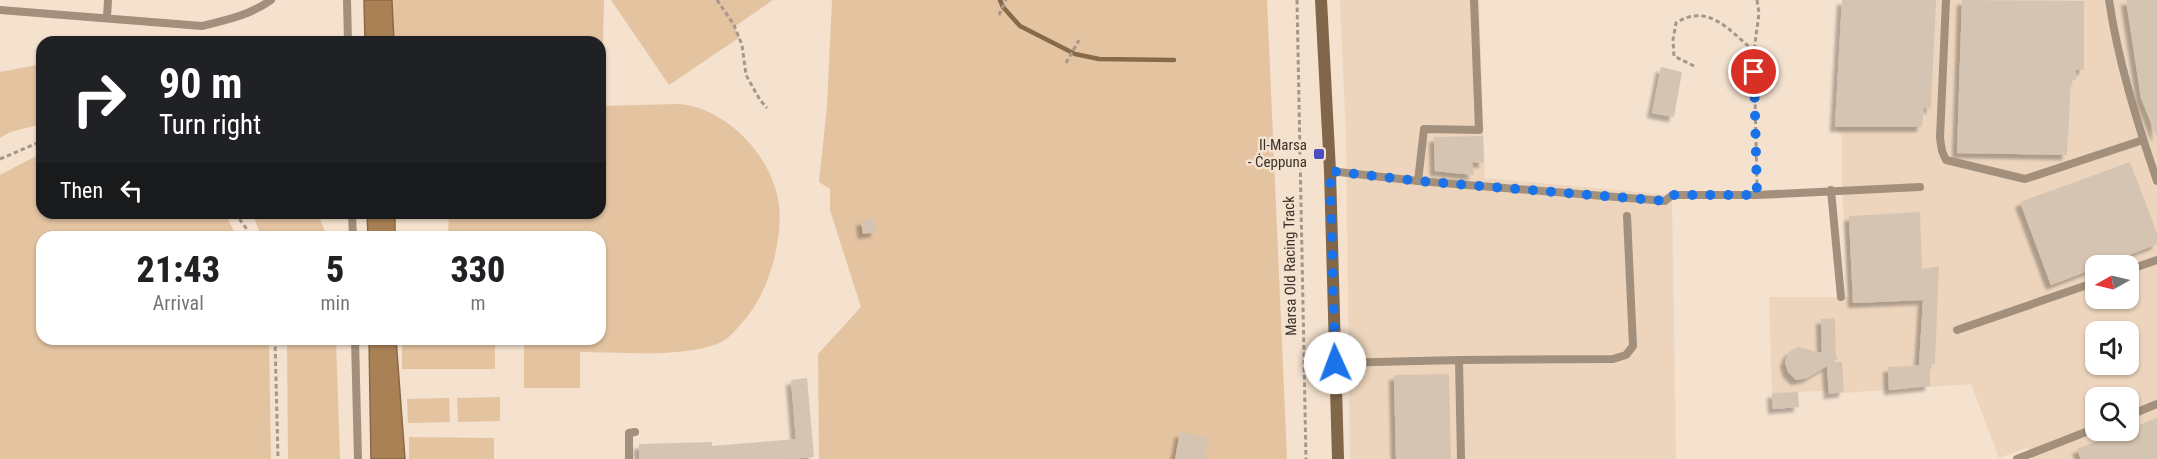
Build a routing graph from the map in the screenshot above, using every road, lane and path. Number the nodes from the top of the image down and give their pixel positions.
1 (108, 0) edge
2 (271, 0) edge
3 (347, 0) edge
4 (717, 0) edge
5 (1006, 0) edge
6 (1298, 0) edge
7 (1321, 0) edge
8 (1474, 0) edge
9 (1757, 0) edge
10 (1946, 0) edge
11 (2109, 0) edge
12 (0, 10) edge
13 (999, 15) dead end
14 (107, 17) junction
15 (348, 36) edge
16 (1079, 40) dead end
17 (1754, 51) junction
18 (1066, 63) dead end
19 (1694, 66) dead end
20 (767, 108) dead end
21 (2143, 140) junction
22 (36, 144) edge
23 (0, 159) edge
24 (1330, 171) junction
25 (1418, 181) junction
26 (2157, 181) edge
27 (1920, 188) dead end
28 (1831, 190) junction
29 (1757, 195) junction
30 (1627, 216) dead end
31 (2157, 260) edge
32 (2139, 266) edge
33 (2085, 286) edge
34 (1841, 297) dead end
35 (1957, 330) dead end
36 (275, 345) edge
37 (355, 345) edge
38 (1459, 360) junction
39 (1335, 363) junction
40 (2157, 404) edge
41 (2139, 411) edge
42 (635, 432) dead end
43 (2085, 432) edge
44 (278, 459) edge
45 (358, 459) edge
46 (629, 459) edge
47 (1306, 459) edge
48 (1338, 459) edge
49 (1461, 459) edge
50 (2017, 459) edge

1 - 14 lane
2 - 14 lane
3 - 15 lane
4 - 20 path
5 - 13 path
6 - 47 path, Marsa Old Racing Track
7 - 24 main road
8 - 25 lane
9 - 17 path
10 - 21 lane
11 - 21 lane
12 - 14 lane
16 - 18 path
17 - 19 path
17 - 29 path
21 - 26 lane
22 - 23 path
24 - 25 lane
24 - 39 main road
25 - 29 lane
27 - 28 lane
28 - 29 lane
28 - 34 lane
30 - 38 lane
31 - 32 lane
33 - 35 lane
36 - 44 path
37 - 45 lane
38 - 39 lane
38 - 49 lane
39 - 48 main road
40 - 41 lane
42 - 46 lane
43 - 50 lane

